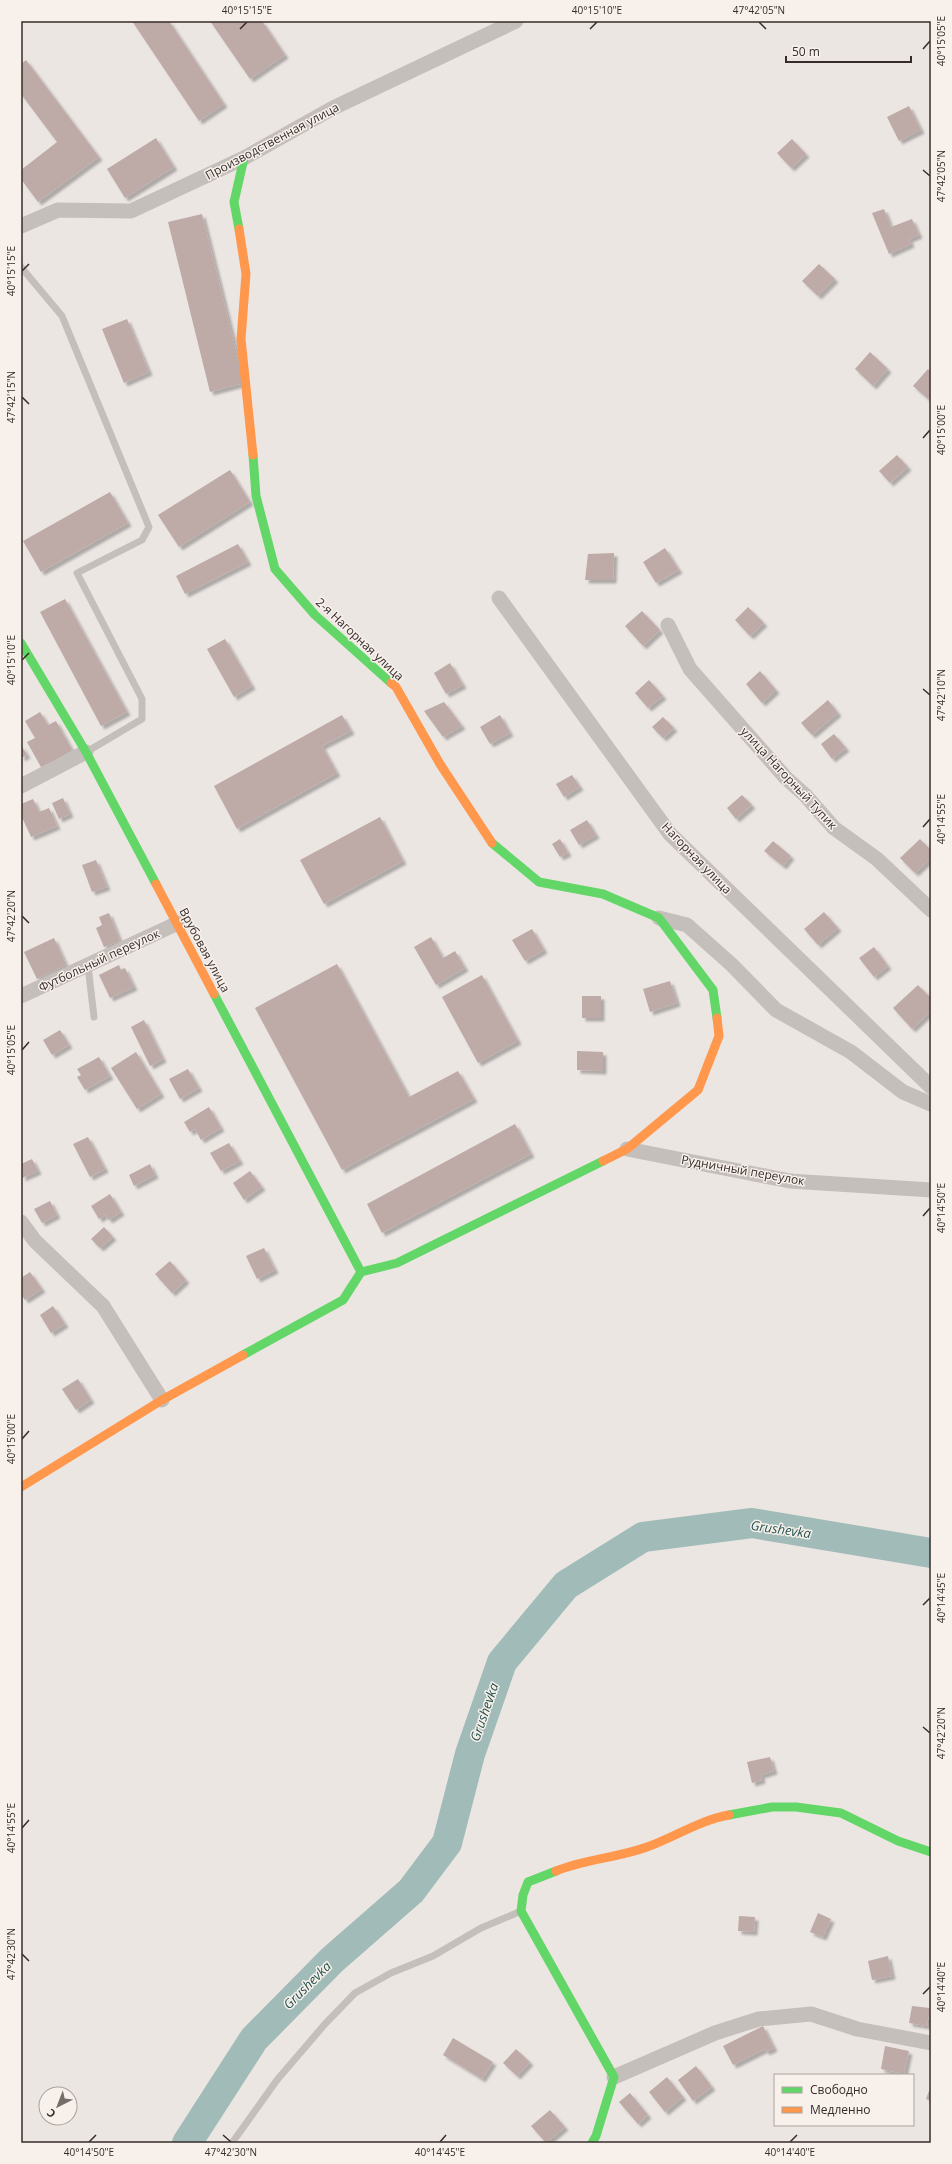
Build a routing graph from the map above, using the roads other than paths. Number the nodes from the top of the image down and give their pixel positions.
1 (516, 21) edge
2 (244, 158) junction
3 (21, 226) edge
4 (21, 267) edge
5 (499, 598) dead end
6 (668, 626) dead end
7 (21, 643) edge
8 (86, 752) junction
9 (21, 786) edge
10 (931, 910) edge
11 (659, 918) junction
12 (178, 924) junction
13 (88, 966) junction
14 (21, 996) edge
15 (94, 1017) dead end
16 (931, 1087) edge
17 (931, 1104) edge
18 (627, 1149) junction
19 (931, 1190) edge
20 (21, 1222) edge
21 (361, 1272) junction
22 (162, 1400) junction
23 (21, 1486) edge
24 (931, 1852) edge
25 (521, 1911) junction
26 (931, 2043) edge
27 (614, 2078) junction
28 (597, 2140) edge
29 (232, 2143) edge

1 - 2 street, Производственная улица
2 - 3 street, Производственная улица
2 - 11 street, 2-я Нагорная улица
4 - 8 lane
5 - 16 street, Нагорная улица
6 - 10 street, улица Нагорный Тупик
7 - 8 street, Врубовая улица
8 - 9 street
8 - 12 street, Врубовая улица
11 - 17 street
11 - 18 street, 2-я Нагорная улица
12 - 13 street, Футбольный переулок
12 - 21 street, Врубовая улица
13 - 14 street, Футбольный переулок
13 - 15 lane
18 - 19 street, Рудничный переулок
18 - 21 street
20 - 22 street
21 - 22 street
22 - 23 street
24 - 25 street
25 - 27 street
25 - 29 lane
26 - 27 street
27 - 28 street

